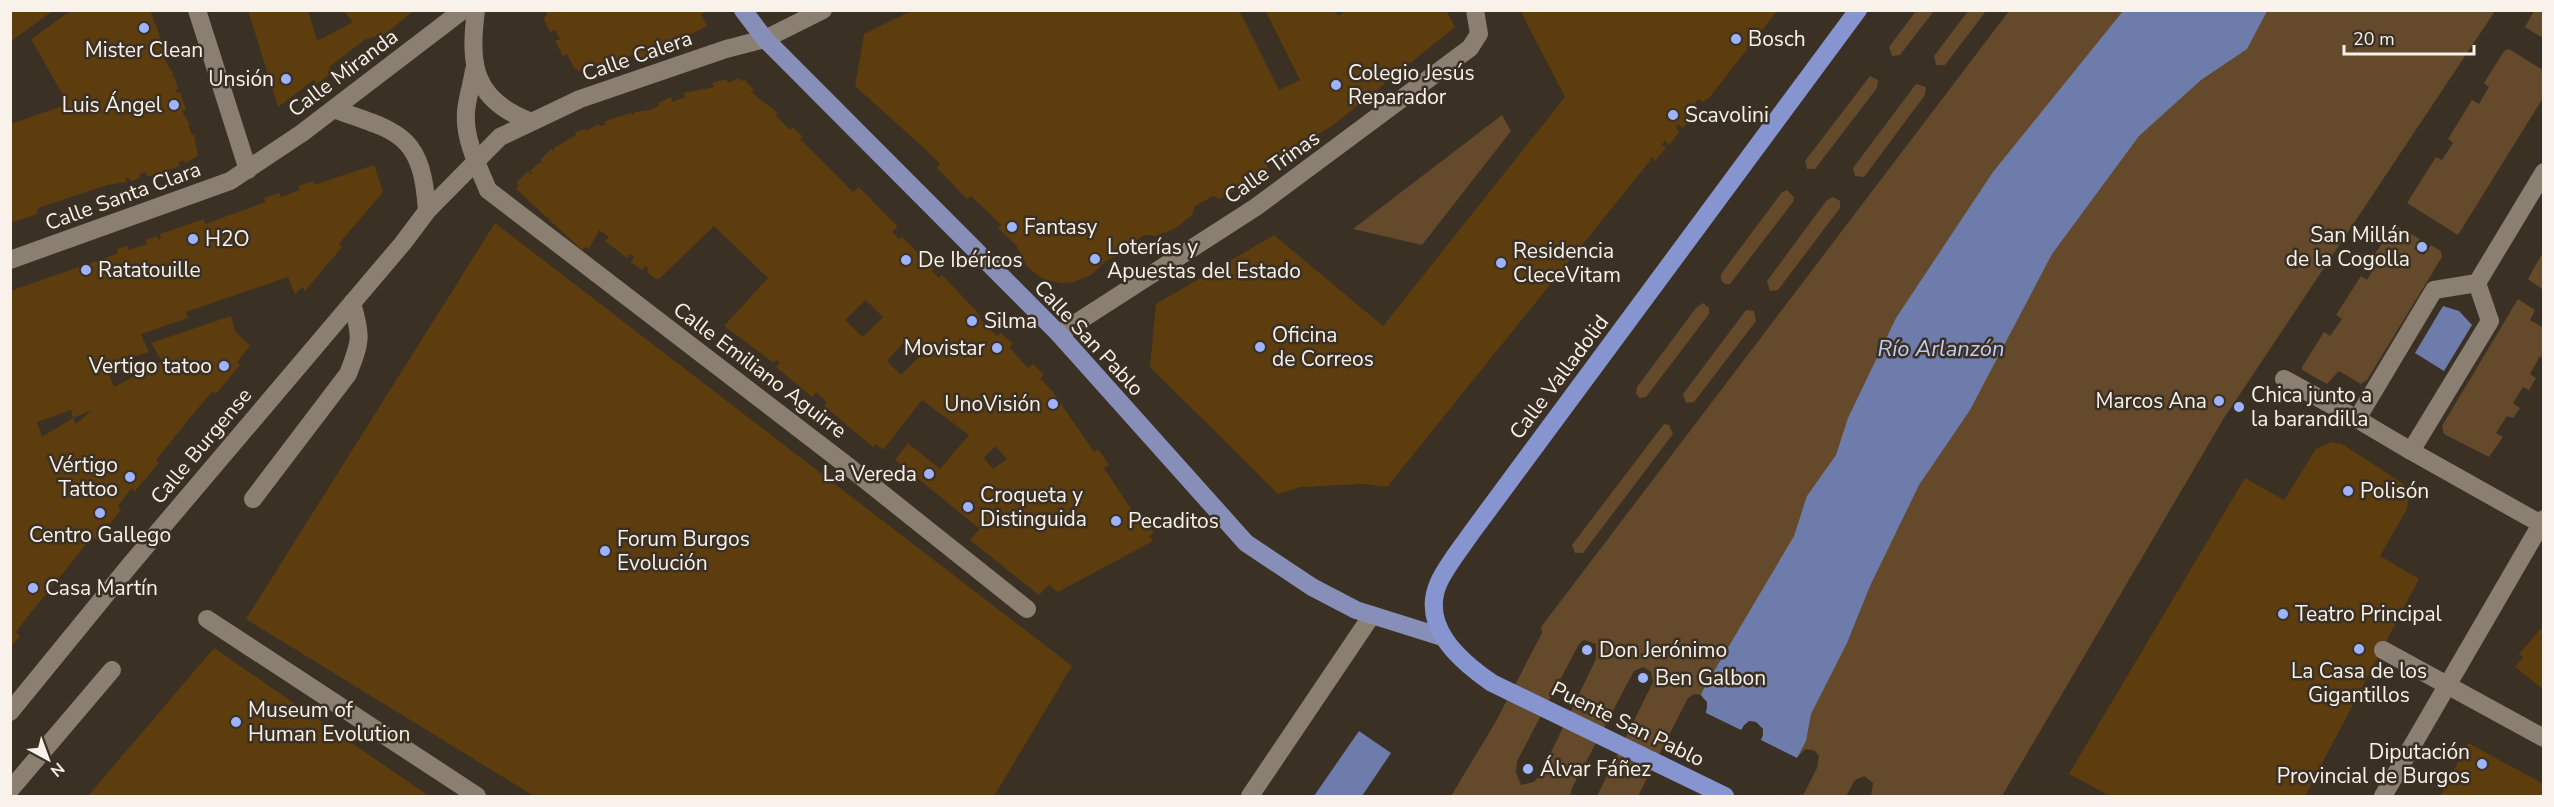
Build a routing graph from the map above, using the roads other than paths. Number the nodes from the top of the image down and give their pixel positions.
1 (197, 10) edge
2 (463, 10) edge
3 (476, 10) edge
4 (743, 10) edge
5 (824, 10) edge
6 (1475, 10) edge
7 (1858, 10) edge
8 (765, 39) junction
9 (474, 70) junction
10 (333, 109) junction
11 (529, 121) junction
12 (475, 160) junction
13 (248, 170) junction
14 (2544, 172) edge
15 (427, 211) junction
16 (10, 260) edge
17 (2477, 283) junction
18 (352, 303) junction
19 (1059, 334) junction
20 (2284, 379) dead end
21 (2357, 419) junction
22 (2411, 451) junction
23 (253, 500) dead end
24 (2542, 521) edge
25 (1027, 609) dead end
26 (1372, 615) junction
27 (207, 619) dead end
28 (1442, 637) junction
29 (2383, 650) dead end
30 (112, 670) dead end
31 (2446, 684) junction
32 (10, 712) edge
33 (2544, 738) edge
34 (10, 790) edge
35 (477, 796) edge
36 (1250, 796) edge
37 (1725, 796) edge
38 (2383, 796) edge

1 - 13 street
2 - 10 street, Calle Miranda
3 - 9 street
4 - 8 main road, Calle San Pablo
5 - 8 street, Calle Calera
6 - 19 street, Calle Trinas
7 - 28 highway, Calle Valladolid
8 - 11 street, Calle Calera
8 - 19 main road, Calle San Pablo
9 - 11 street
9 - 12 street, Calle Emiliano Aguirre
10 - 13 street, Calle Miranda
10 - 15 street
11 - 12 street, Calle Calera
12 - 15 street, Calle Burgense
12 - 25 street, Calle Emiliano Aguirre
13 - 16 street, Calle Santa Clara
14 - 17 street
15 - 18 street, Calle Burgense
17 - 21 street
17 - 22 street
18 - 23 street
18 - 32 street, Calle Burgense
19 - 26 main road, Calle San Pablo
20 - 21 street
21 - 22 street
22 - 24 street
24 - 31 street
26 - 28 main road, Calle San Pablo
26 - 36 street
27 - 35 street
28 - 37 highway, Puente San Pablo
29 - 31 street
30 - 34 street
31 - 33 street
31 - 38 street

